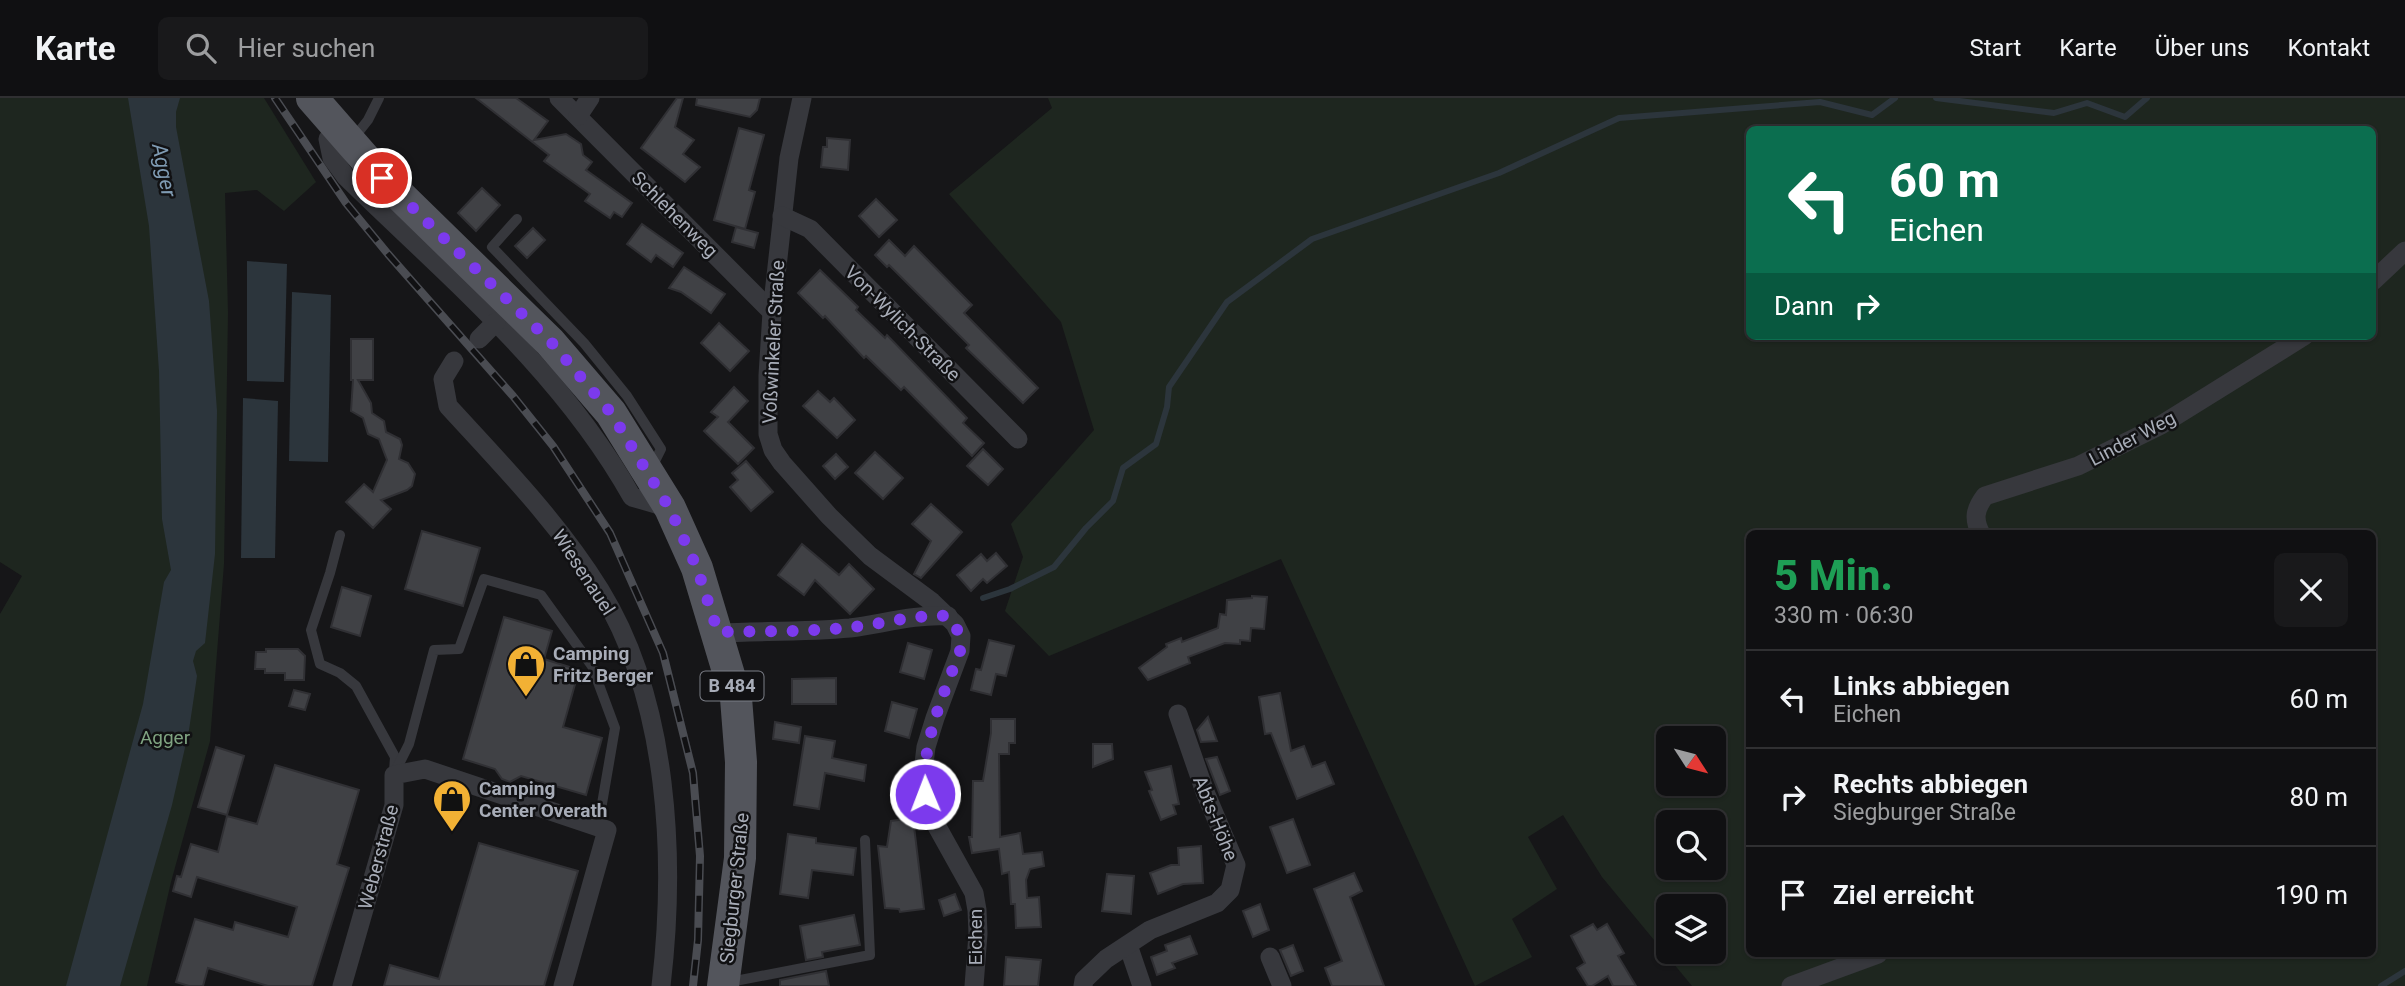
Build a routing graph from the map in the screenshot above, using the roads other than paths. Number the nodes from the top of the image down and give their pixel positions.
1 (312, 98) edge
2 (379, 98) edge
3 (559, 98) edge
4 (590, 98) edge
5 (802, 98) edge
6 (578, 116) junction
7 (344, 135) junction
8 (782, 216) junction
9 (517, 219) dead end
10 (2405, 251) edge
11 (2376, 278) edge
12 (772, 312) junction
13 (496, 323) junction
14 (480, 339) dead end
15 (2298, 340) edge
16 (454, 361) dead end
17 (1018, 439) dead end
18 (648, 474) junction
19 (670, 509) junction
20 (1979, 530) edge
21 (340, 535) dead end
22 (932, 602) joint
23 (948, 616) junction
24 (718, 632) junction
25 (1178, 714) dead end
26 (394, 775) junction
27 (598, 827) junction
28 (865, 840) dead end
29 (1128, 945) junction
30 (1270, 957) dead end
31 (1870, 957) edge
32 (723, 985) edge
33 (342, 986) edge
34 (563, 986) edge
35 (661, 986) edge
36 (974, 986) edge
37 (1083, 986) edge
38 (1142, 986) edge
39 (1282, 986) edge
40 (1791, 986) edge

1 - 7 main road, Siegburger Straße / B 484
2 - 7 lane
3 - 6 street, Schlehenweg
4 - 6 street
5 - 8 street, Voßwinkeler Straße
6 - 12 street, Schlehenweg
7 - 13 street
7 - 18 main road, Siegburger Straße / B 484
8 - 12 street, Voßwinkeler Straße
8 - 17 street, Von-Wylich-Straße
9 - 18 lane
10 - 11 street
12 - 22 street, Voßwinkeler Straße
13 - 14 street
13 - 19 street
15 - 20 street, Linder Weg
16 - 35 street, Wiesenauel
18 - 19 main road, Siegburger Straße / B 484
19 - 24 main road, Siegburger Straße / B 484
21 - 26 lane
22 - 23 street, Eichen
23 - 24 street
23 - 36 street, Eichen
24 - 32 main road, Siegburger Straße / B 484
25 - 29 street, Abts-Höhe
26 - 27 street
26 - 27 lane
26 - 33 street, Weberstraße
27 - 34 street
28 - 32 lane
29 - 37 street, Abts-Höhe
29 - 38 street
30 - 39 street
31 - 40 street

